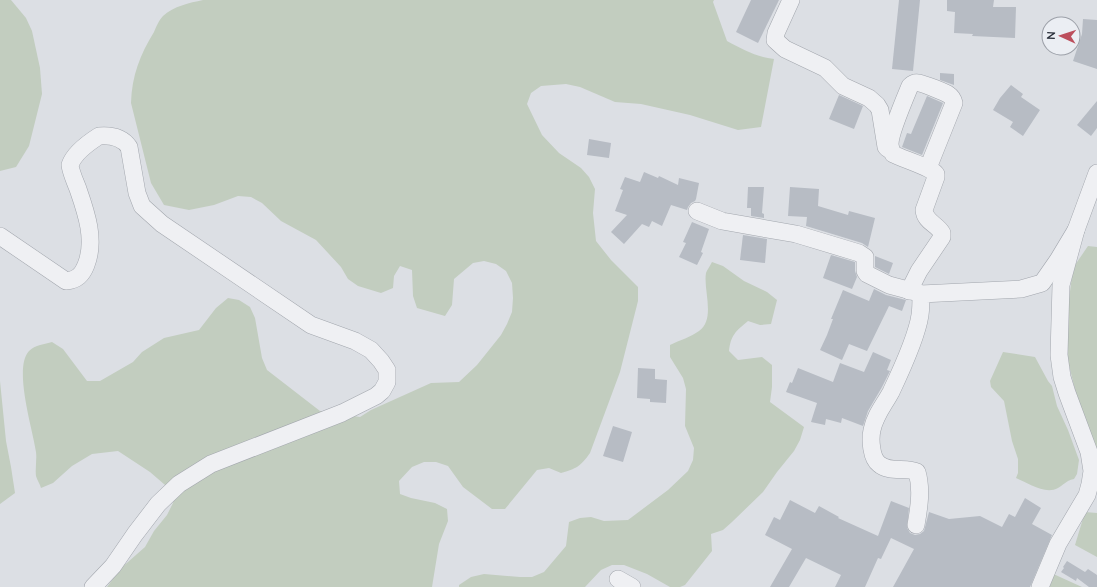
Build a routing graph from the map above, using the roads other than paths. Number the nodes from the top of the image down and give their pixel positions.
1 (791, 0) edge
2 (893, 154) junction
3 (928, 168) junction
4 (1097, 173) edge
5 (697, 211) dead end
6 (1076, 230) junction
7 (0, 236) edge
8 (915, 293) junction
9 (916, 525) dead end
10 (93, 587) edge
11 (1040, 587) edge

1 - 2 street
2 - 3 street
2 - 3 street
3 - 8 street
4 - 6 street
5 - 8 street
6 - 8 street
6 - 11 street
7 - 10 street
8 - 9 street

